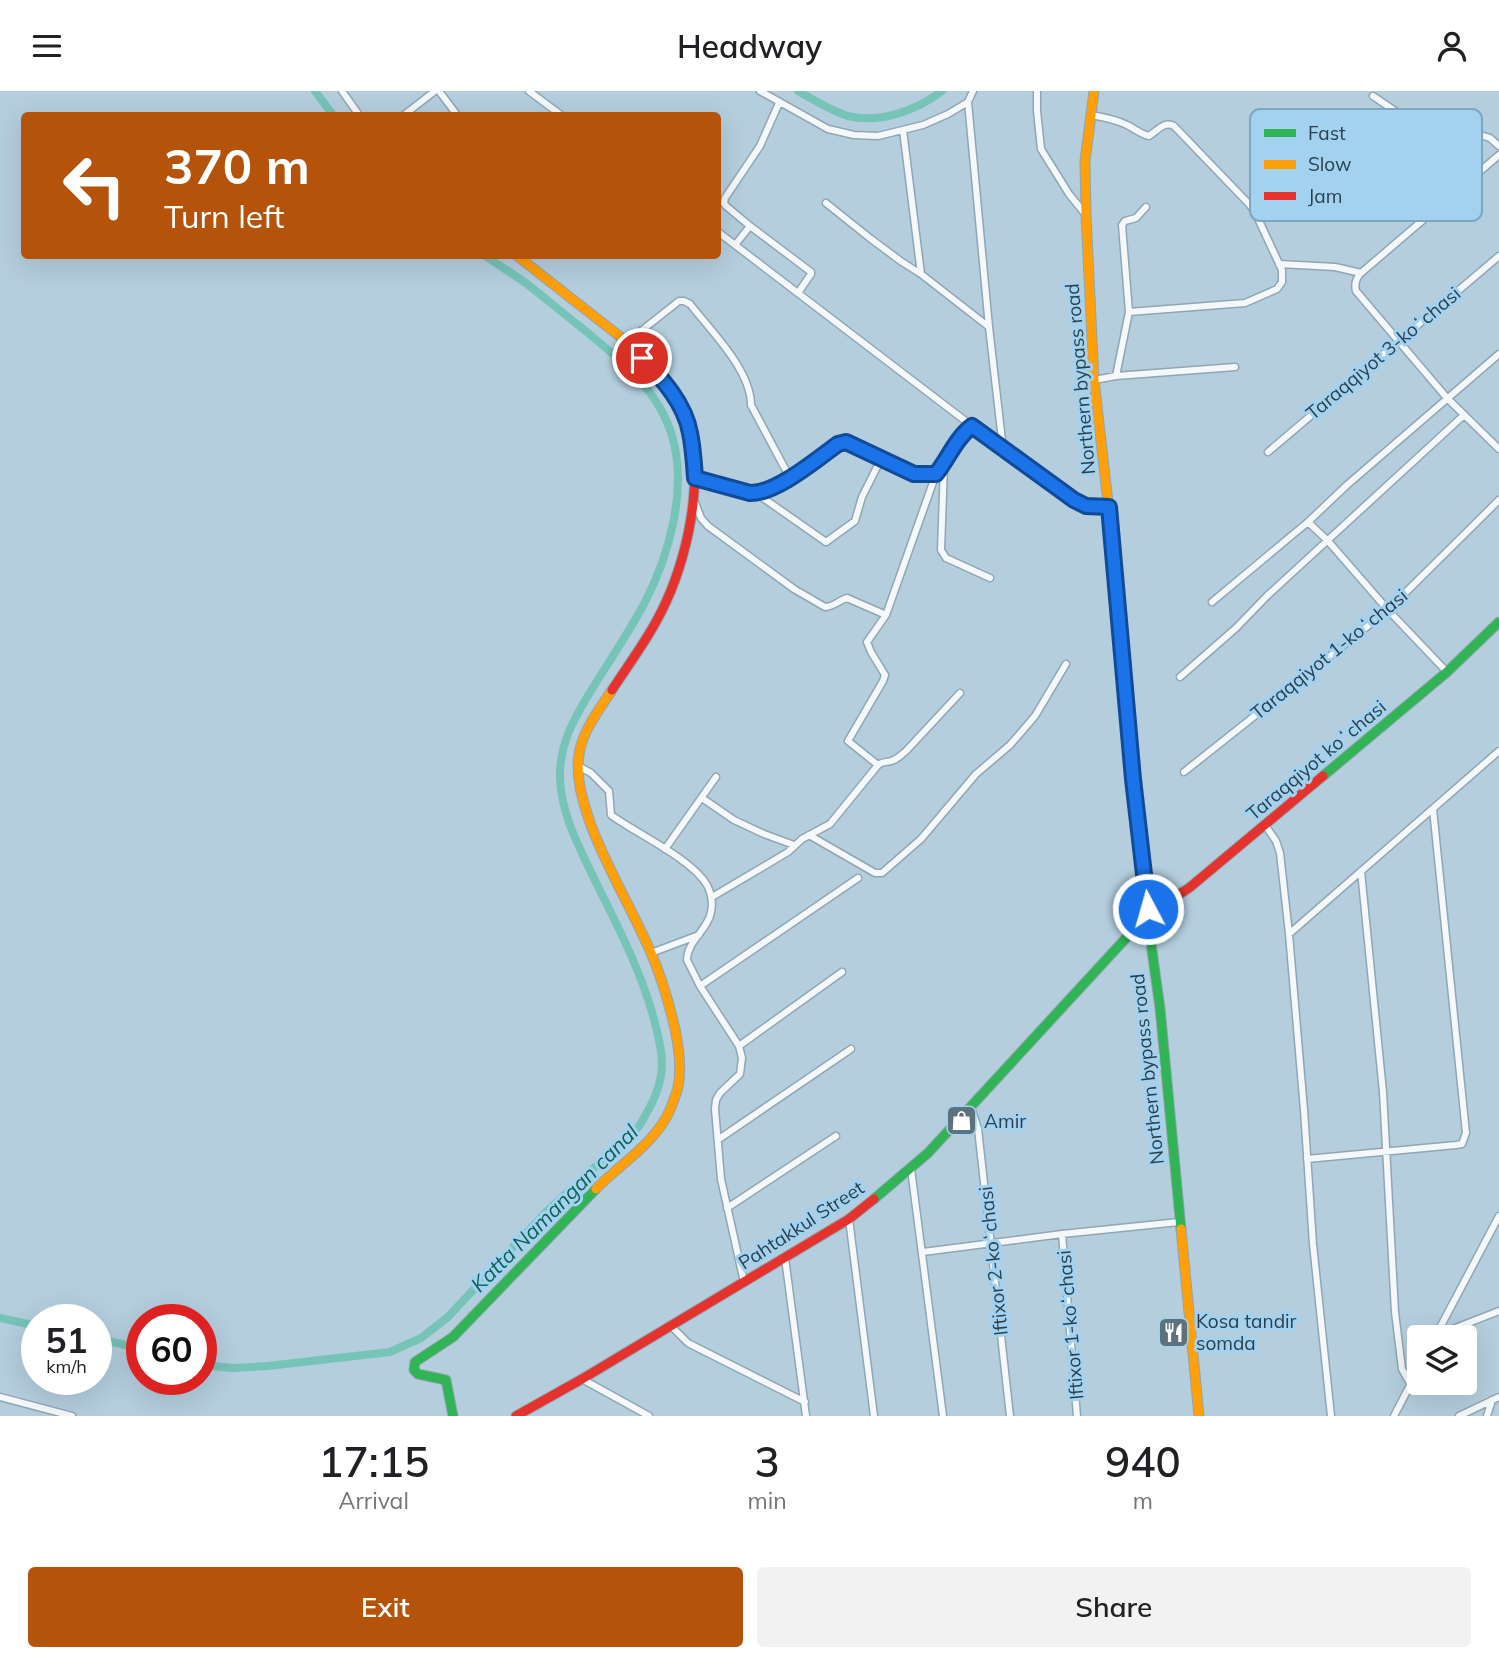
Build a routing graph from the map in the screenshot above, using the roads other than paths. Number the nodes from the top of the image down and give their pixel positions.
1 (342, 91) edge
2 (437, 91) edge
3 (529, 91) edge
4 (760, 91) edge
5 (973, 91) edge
6 (1037, 91) edge
7 (1094, 91) edge
8 (1373, 96) dead end
9 (968, 102) junction
10 (779, 103) junction
11 (1392, 109) edge
12 (357, 112) edge
13 (408, 112) edge
14 (454, 112) edge
15 (557, 112) edge
16 (1091, 115) junction
17 (903, 130) junction
18 (1482, 136) edge
19 (1499, 146) edge
20 (1499, 155) edge
21 (1482, 170) edge
22 (827, 203) dead end
23 (1250, 206) edge
24 (1146, 207) dead end
25 (1086, 215) junction
26 (1259, 221) edge
27 (1422, 221) edge
28 (750, 226) junction
29 (721, 234) edge
30 (735, 245) junction
31 (1499, 255) edge
32 (521, 259) edge
33 (1279, 264) junction
34 (1361, 273) junction
35 (921, 274) junction
36 (798, 293) junction
37 (1129, 312) junction
38 (989, 327) junction
39 (1398, 340) junction
40 (626, 342) junction
41 (1499, 355) edge
42 (1235, 367) dead end
43 (1116, 376) junction
44 (1094, 380) junction
45 (1447, 398) junction
46 (1464, 415) junction
47 (972, 426) junction
48 (1003, 449) junction
49 (1499, 449) edge
50 (1268, 452) dead end
51 (881, 459) junction
52 (944, 464) junction
53 (936, 474) junction
54 (695, 478) junction
55 (790, 478) junction
56 (756, 493) junction
57 (694, 497) junction
58 (1499, 501) edge
59 (1109, 507) junction
60 (1308, 522) junction
61 (1328, 541) junction
62 (990, 578) dead end
63 (1212, 602) dead end
64 (1388, 610) junction
65 (886, 615) junction
66 (1499, 622) edge
67 (1066, 664) dead end
68 (1447, 672) junction
69 (1180, 677) dead end
70 (960, 693) dead end
71 (1499, 751) edge
72 (878, 765) junction
73 (578, 766) junction
74 (1184, 772) dead end
75 (716, 777) dead end
76 (700, 801) junction
77 (1433, 809) junction
78 (1265, 825) junction
79 (809, 835) junction
80 (794, 845) junction
81 (665, 849) junction
82 (1361, 871) junction
83 (858, 878) dead end
84 (712, 897) junction
85 (1147, 915) junction
86 (1289, 934) junction
87 (699, 935) junction
88 (651, 953) junction
89 (842, 972) dead end
90 (700, 986) junction
91 (738, 1046) junction
92 (851, 1049) dead end
93 (971, 1107) junction
94 (836, 1136) dead end
95 (719, 1139) junction
96 (1386, 1152) junction
97 (1307, 1159) junction
98 (911, 1169) junction
99 (727, 1208) junction
100 (1499, 1216) edge
101 (849, 1219) junction
102 (1179, 1221) junction
103 (1062, 1234) junction
104 (990, 1244) junction
105 (923, 1252) junction
106 (785, 1258) junction
107 (744, 1282) junction
108 (1499, 1311) edge
109 (670, 1325) junction
110 (1441, 1325) edge
111 (1463, 1325) edge
112 (1407, 1378) edge
113 (582, 1379) junction
114 (1407, 1392) edge
115 (0, 1397) edge
116 (1496, 1399) edge
117 (805, 1402) junction
118 (72, 1416) edge
119 (453, 1416) edge
120 (516, 1416) edge
121 (649, 1416) edge
122 (806, 1416) edge
123 (874, 1416) edge
124 (943, 1416) edge
125 (1010, 1416) edge
126 (1077, 1416) edge
127 (1199, 1416) edge
128 (1331, 1416) edge
129 (1394, 1416) edge
130 (1459, 1416) edge
131 (1487, 1416) edge

1 - 12 street
2 - 13 street
2 - 14 street
3 - 15 street
4 - 10 street
5 - 9 street
6 - 25 street
7 - 16 street, Northern bypass road
8 - 11 street
9 - 17 street
9 - 38 street
10 - 17 street
10 - 28 street
16 - 23 street
16 - 25 street, Northern bypass road
17 - 35 street
18 - 19 street
20 - 21 street
22 - 35 street
24 - 37 street
25 - 44 street, Northern bypass road
26 - 33 street
27 - 34 street
28 - 30 street
28 - 36 street
29 - 30 street
30 - 36 street
31 - 39 street, Taraqqiyot 3-koʻchasi
32 - 40 street
33 - 34 street
33 - 37 street
34 - 39 street
35 - 38 street
36 - 47 street
37 - 43 street
38 - 48 street
39 - 45 street
39 - 50 street, Taraqqiyot 3-koʻchasi
40 - 54 street
40 - 55 street
41 - 45 street
42 - 43 street
43 - 44 street
44 - 59 street, Northern bypass road
45 - 46 street
45 - 60 street
46 - 49 street
46 - 61 street
47 - 48 street
47 - 52 street
48 - 59 street
51 - 53 street
51 - 55 street
51 - 56 street
52 - 53 street
52 - 62 street
53 - 65 street
54 - 56 street
54 - 57 street
55 - 56 street
57 - 65 street
57 - 73 street
58 - 64 street, Taraqqiyot 1-koʻchasi
59 - 85 street, Northern bypass road
60 - 61 street
60 - 63 street
61 - 64 street
61 - 69 street
64 - 68 street
64 - 74 street, Taraqqiyot 1-koʻchasi
65 - 72 street
66 - 68 street, Taraqqiyot koʻchasi
67 - 79 street
68 - 78 street, Taraqqiyot koʻchasi
70 - 72 street
71 - 77 street
72 - 79 street
73 - 81 street
73 - 88 street
75 - 76 street
76 - 80 street
76 - 81 street
77 - 82 street
77 - 96 street
78 - 85 street, Taraqqiyot koʻchasi
78 - 86 street
79 - 80 street
80 - 84 street
81 - 84 street
82 - 86 street
82 - 96 street
83 - 90 street
84 - 87 street
85 - 93 street, Pahtakkul Street
85 - 102 street, Northern bypass road
86 - 97 street
87 - 88 street
87 - 90 street
88 - 119 street
89 - 91 street
90 - 91 street
91 - 95 street
92 - 95 street
93 - 98 street, Pahtakkul Street
93 - 104 street, Iftixor 2-koʻchasi
94 - 99 street
95 - 99 street
96 - 97 street
96 - 112 street
97 - 128 street
98 - 101 street, Pahtakkul Street
98 - 105 street
99 - 107 street
100 - 110 street
101 - 106 street, Pahtakkul Street
101 - 123 street
102 - 103 street
102 - 127 street, Northern bypass road
103 - 104 street
103 - 126 street, Iftixor 1-koʻchasi
104 - 105 street
104 - 125 street, Iftixor 2-koʻchasi
105 - 124 street
106 - 107 street, Pahtakkul Street
106 - 117 street
107 - 109 street, Pahtakkul Street
108 - 111 street
109 - 113 street, Pahtakkul Street
109 - 117 street
113 - 120 street, Pahtakkul Street
113 - 121 street
114 - 129 street
115 - 118 street
116 - 130 street
116 - 131 street
117 - 122 street

